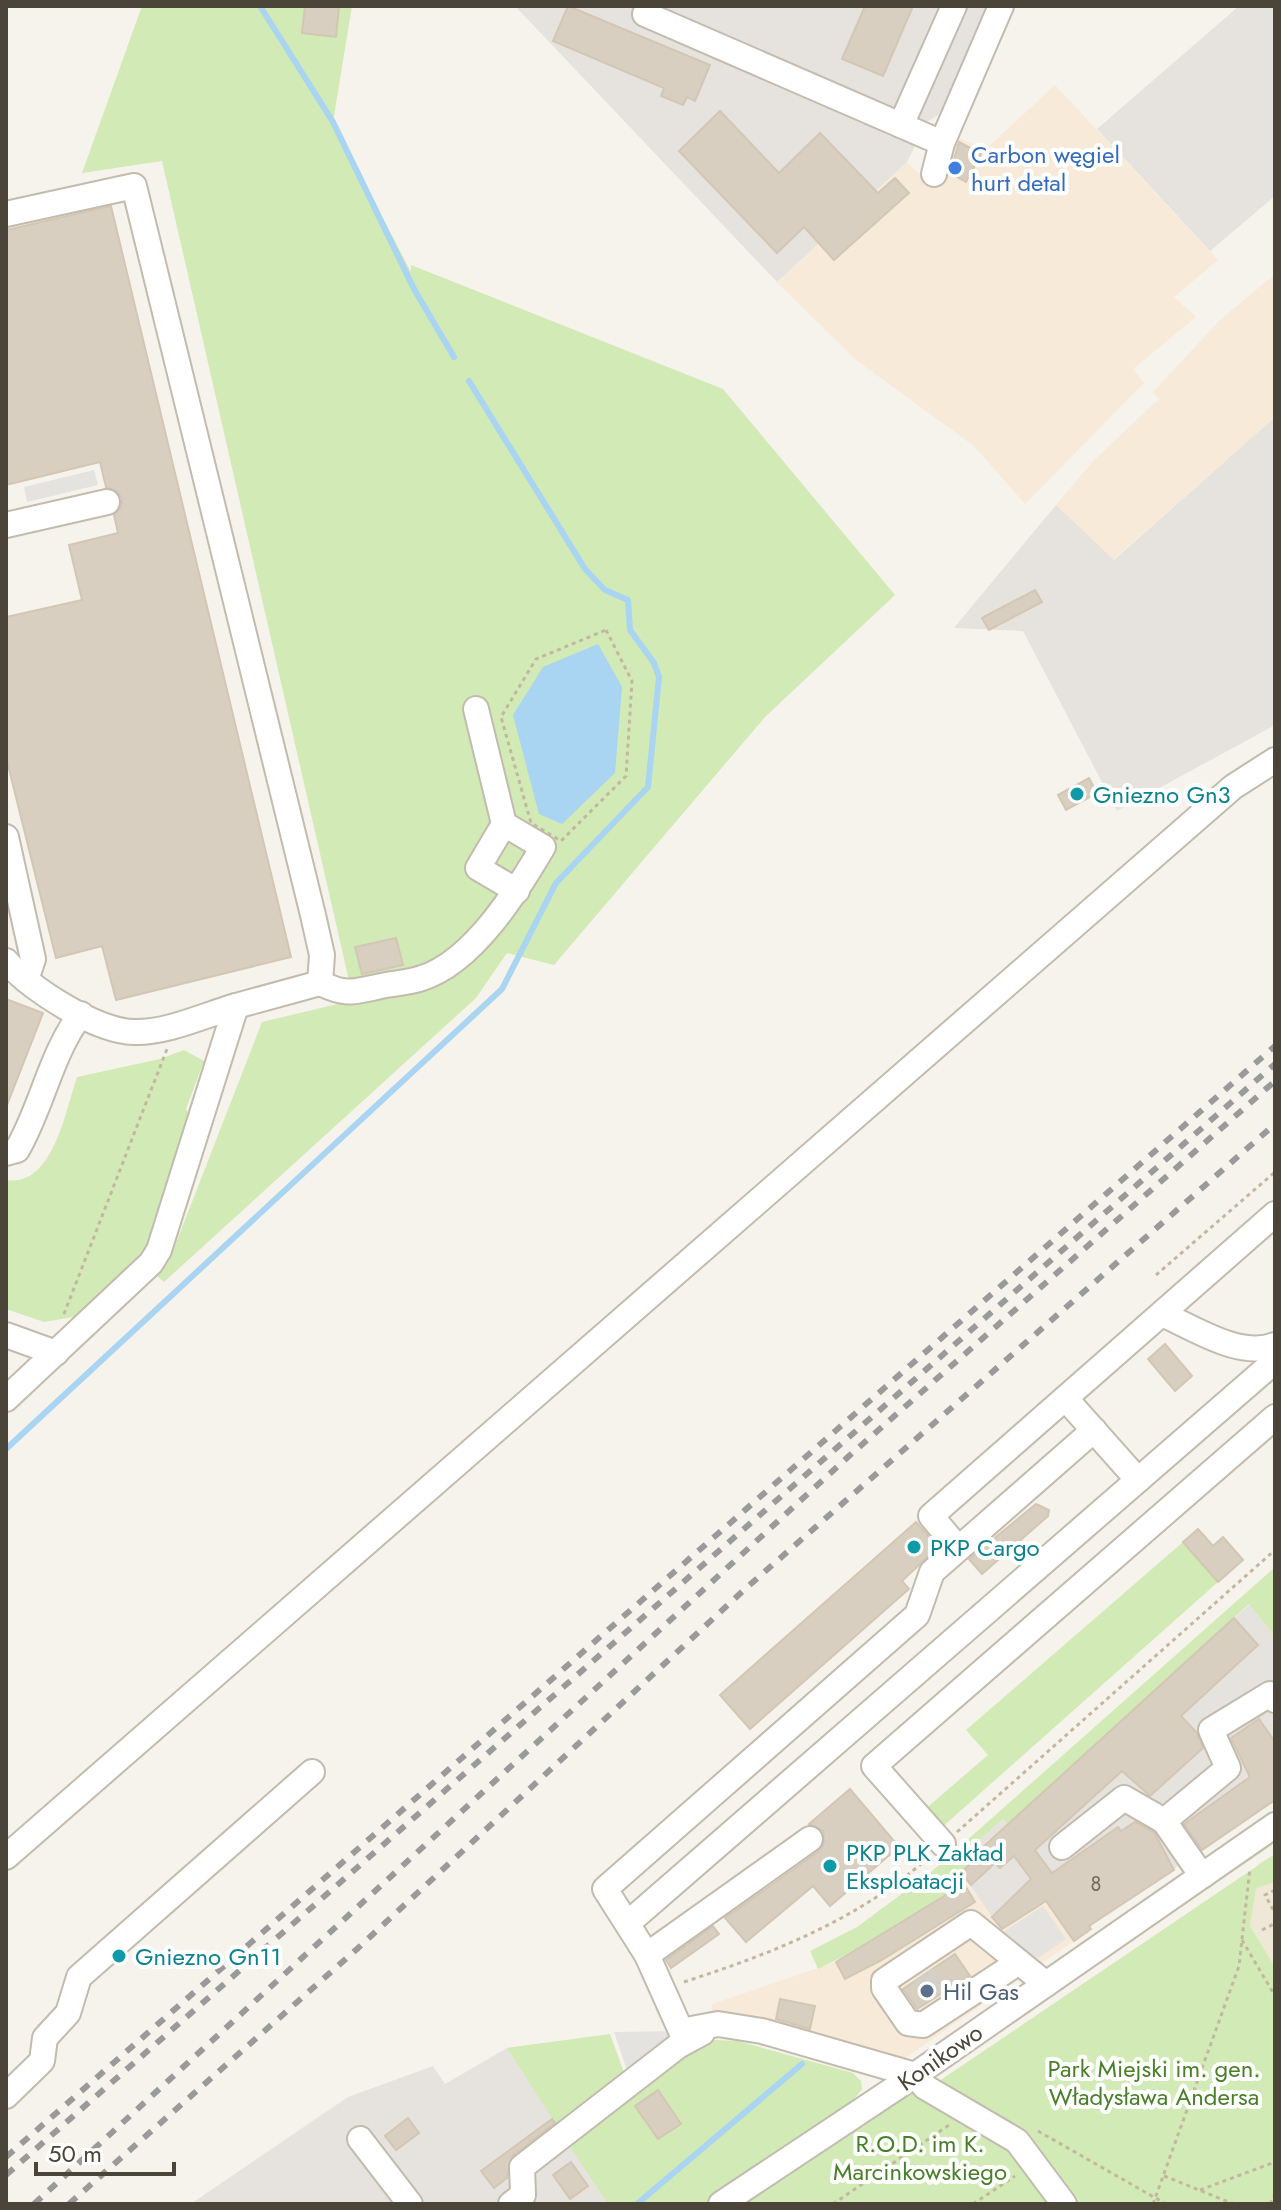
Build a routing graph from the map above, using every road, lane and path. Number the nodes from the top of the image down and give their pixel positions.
1 (954, 6) edge
2 (1001, 6) edge
3 (640, 9) edge
4 (901, 125) junction
5 (942, 143) junction
6 (934, 174) dead end
7 (6, 214) edge
8 (107, 502) dead end
9 (6, 525) edge
10 (476, 709) dead end
11 (1275, 760) edge
12 (504, 824) junction
13 (6, 837) edge
14 (561, 841) joint
15 (517, 891) junction
16 (6, 961) edge
17 (26, 980) junction
18 (320, 983) junction
19 (236, 1006) junction
20 (81, 1014) junction
21 (183, 1022) junction
22 (6, 1153) edge
23 (1275, 1172) edge
24 (1275, 1214) edge
25 (1156, 1275) dead end
26 (1162, 1314) junction
27 (61, 1320) dead end
28 (6, 1335) edge
29 (1275, 1345) edge
30 (56, 1353) junction
31 (1275, 1361) edge
32 (6, 1399) edge
33 (1066, 1399) junction
34 (1275, 1417) edge
35 (1094, 1430) junction
36 (1138, 1480) junction
37 (958, 1548) junction
38 (1275, 1550) edge
39 (1275, 1700) edge
40 (312, 1772) dead end
41 (1164, 1821) junction
42 (1275, 1825) edge
43 (810, 1839) dead end
44 (943, 1844) junction
45 (1062, 1847) dead end
46 (6, 1857) edge
47 (1250, 1865) dead end
48 (1202, 1876) junction
49 (1275, 1890) edge
50 (1275, 1913) edge
51 (628, 1923) junction
52 (1274, 1924) edge
53 (1262, 1930) dead end
54 (1242, 1940) junction
55 (647, 1955) junction
56 (1019, 1962) junction
57 (1046, 1984) junction
58 (663, 1989) junction
59 (1275, 1996) edge
60 (939, 2009) junction
61 (718, 2024) junction
62 (957, 2046) junction
63 (915, 2075) junction
64 (6, 2096) edge
65 (969, 2111) junction
66 (360, 2139) dead end
67 (1275, 2162) edge
68 (1021, 2171) dead end
69 (1164, 2176) junction
70 (1200, 2190) junction
71 (1275, 2194) edge
72 (1156, 2198) junction
73 (410, 2204) edge
74 (511, 2204) edge
75 (721, 2204) edge
76 (833, 2204) edge
77 (973, 2204) edge
78 (1064, 2204) edge
79 (1153, 2204) edge
80 (1166, 2204) edge
81 (1234, 2204) edge
82 (1270, 2204) edge

1 - 4 street
2 - 5 street
3 - 4 street
4 - 5 street
5 - 6 street
7 - 18 street
8 - 9 street
10 - 12 street
11 - 46 street
12 - 15 street
12 - 15 street
13 - 17 street
14 - 14 path
15 - 18 street
16 - 17 street
17 - 20 street
18 - 19 street
19 - 21 street
19 - 30 street
20 - 21 street
20 - 22 street
21 - 27 path
23 - 25 path
24 - 26 street
26 - 29 street
26 - 33 street
28 - 30 street
30 - 32 street
31 - 36 street
33 - 35 street
33 - 37 street
34 - 44 street
35 - 36 street
35 - 37 street
36 - 51 street
37 - 51 street
38 - 44 path
39 - 41 street
40 - 64 street
41 - 45 street
41 - 48 street
42 - 48 street, Konikowo
43 - 55 street
44 - 58 path
47 - 54 path
48 - 57 street, Konikowo
49 - 50 path
51 - 55 street
52 - 53 path
54 - 59 path
54 - 69 path
55 - 58 street
56 - 57 street
56 - 60 street
56 - 60 street
57 - 62 street, Konikowo
58 - 61 street
60 - 62 street
61 - 63 street
61 - 74 street
62 - 63 street, Konikowo
63 - 65 street
63 - 75 street, Konikowo
65 - 76 path
65 - 78 street
66 - 73 street
67 - 70 path
68 - 77 path
69 - 70 path
69 - 72 path
70 - 81 path
71 - 82 path
72 - 79 path
72 - 80 path

